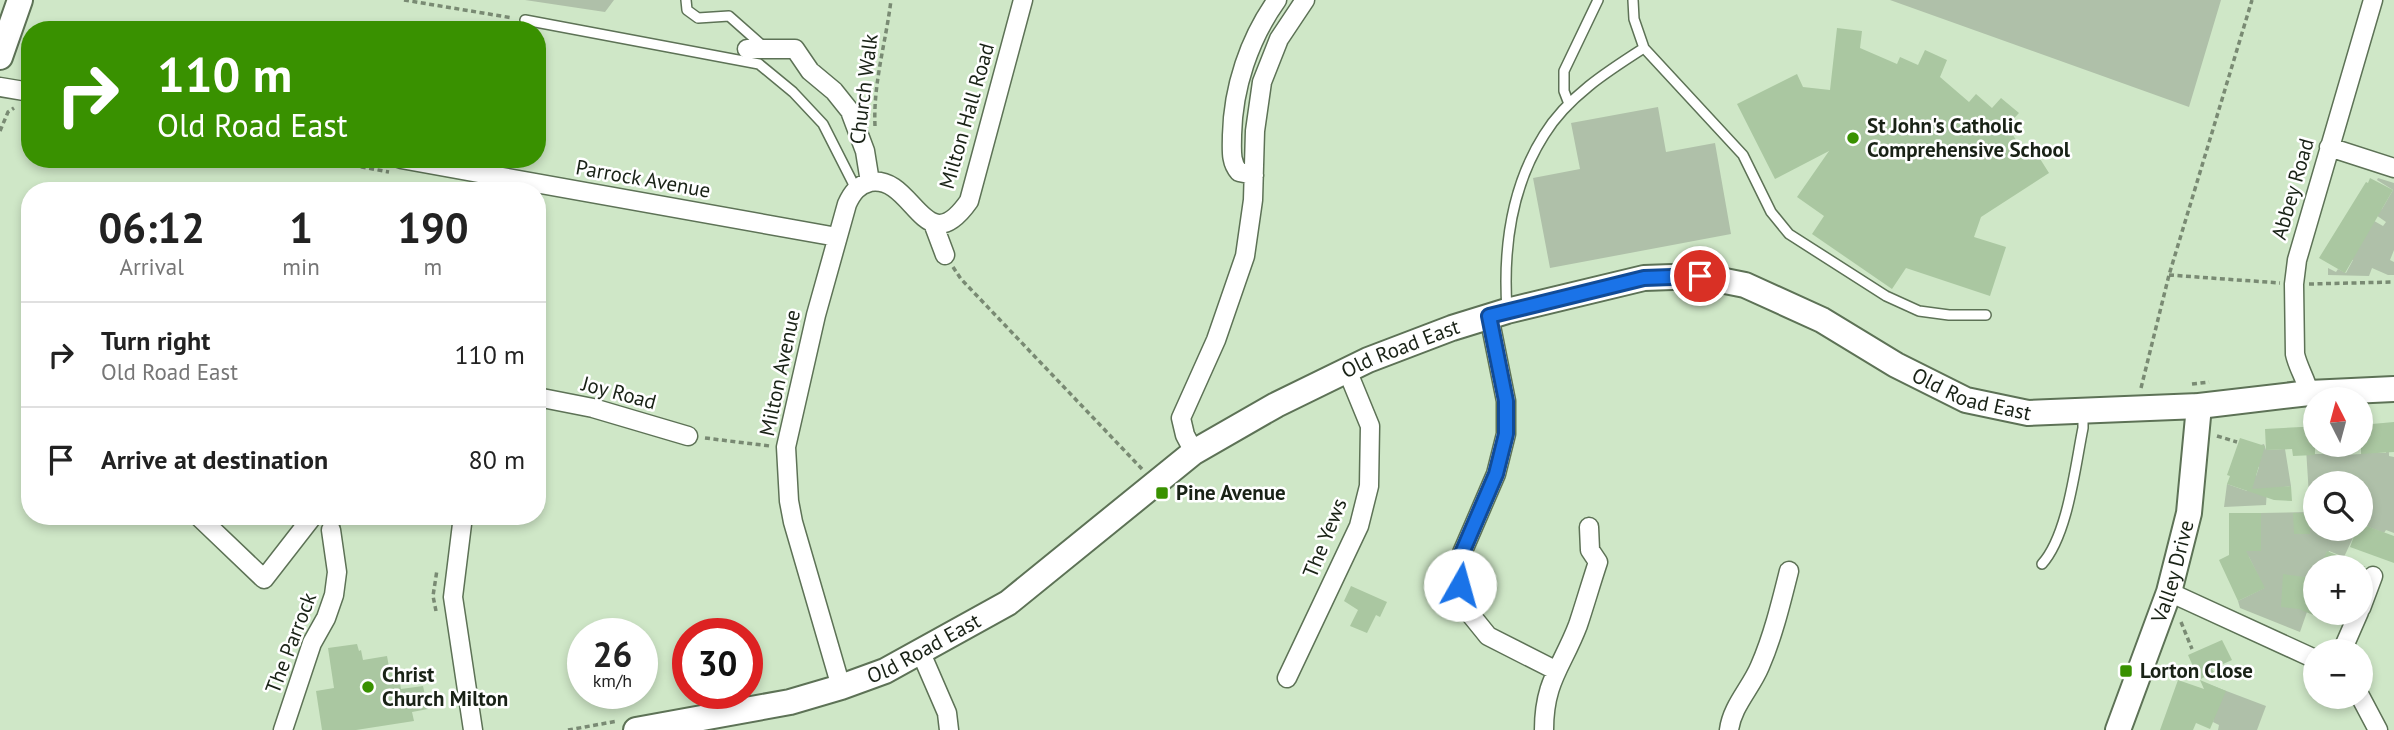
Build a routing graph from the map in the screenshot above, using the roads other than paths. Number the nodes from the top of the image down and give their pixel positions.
1 (686, 0) edge
2 (1023, 0) edge
3 (1277, 0) edge
4 (1305, 0) edge
5 (1598, 0) edge
6 (1633, 0) edge
7 (2373, 0) edge
8 (12, 5) edge
9 (525, 20) road end
10 (530, 21) edge
11 (546, 24) edge
12 (1644, 48) junction
13 (756, 49) joint
14 (0, 57) edge
15 (0, 87) edge
16 (21, 98) edge
17 (1569, 104) junction
18 (2329, 147) junction
19 (441, 168) edge
20 (2394, 168) edge
21 (1254, 175) junction
22 (502, 182) edge
23 (863, 186) junction
24 (546, 190) edge
25 (933, 223) junction
26 (837, 237) junction
27 (945, 255) road end
28 (1498, 314) junction
29 (1986, 315) dead end
30 (1347, 370) junction
31 (2308, 387) edge
32 (2394, 389) edge
33 (2373, 390) edge
34 (2303, 393) edge
35 (2196, 395) junction
36 (546, 399) edge
37 (2082, 411) junction
38 (688, 436) road end
39 (1194, 452) junction
40 (207, 525) edge
41 (306, 525) edge
42 (462, 525) edge
43 (1589, 527) dead end
44 (331, 530) dead end
45 (2042, 564) dead end
46 (1789, 571) dead end
47 (2169, 592) junction
48 (921, 653) junction
49 (2303, 653) edge
50 (1555, 670) junction
51 (1287, 678) dead end
52 (841, 687) junction
53 (2367, 709) edge
54 (629, 725) edge
55 (283, 730) edge
56 (473, 730) edge
57 (950, 730) edge
58 (1544, 730) edge
59 (1729, 730) edge
60 (2118, 730) edge
61 (2378, 730) edge

1 - 13 lane
2 - 25 street, Milton Hall Road
3 - 21 street
4 - 21 street
5 - 17 lane
6 - 12 lane
7 - 18 street, Abbey Road
8 - 14 main road
9 - 10 lane
11 - 23 lane
12 - 17 lane
12 - 29 lane
13 - 23 street
15 - 16 street
17 - 28 lane
18 - 20 street
18 - 31 street, Abbey Road
19 - 22 street, Parrock Avenue
21 - 39 street
23 - 25 street, Milton Hall Road
23 - 26 street, Milton Avenue
24 - 26 street, Parrock Avenue
25 - 27 street, Milton Hall Road
26 - 52 street, Milton Avenue
28 - 30 main road, Old Road East
28 - 37 main road, Old Road East
28 - 50 street
30 - 39 main road, Old Road East
30 - 51 street, The Yews
32 - 33 main road, Old Road East
34 - 35 main road, Old Road East
35 - 37 main road, Old Road East
35 - 47 main road, Valley Drive
36 - 38 street, Joy Road
37 - 45 lane
39 - 48 main road, Old Road East
40 - 41 street
42 - 56 street
43 - 50 street
44 - 55 street, The Parrock
46 - 59 street
47 - 49 street
47 - 60 main road, Valley Drive
48 - 52 main road, Old Road East
48 - 57 street
50 - 58 street
52 - 54 main road, Old Road East
53 - 61 street

